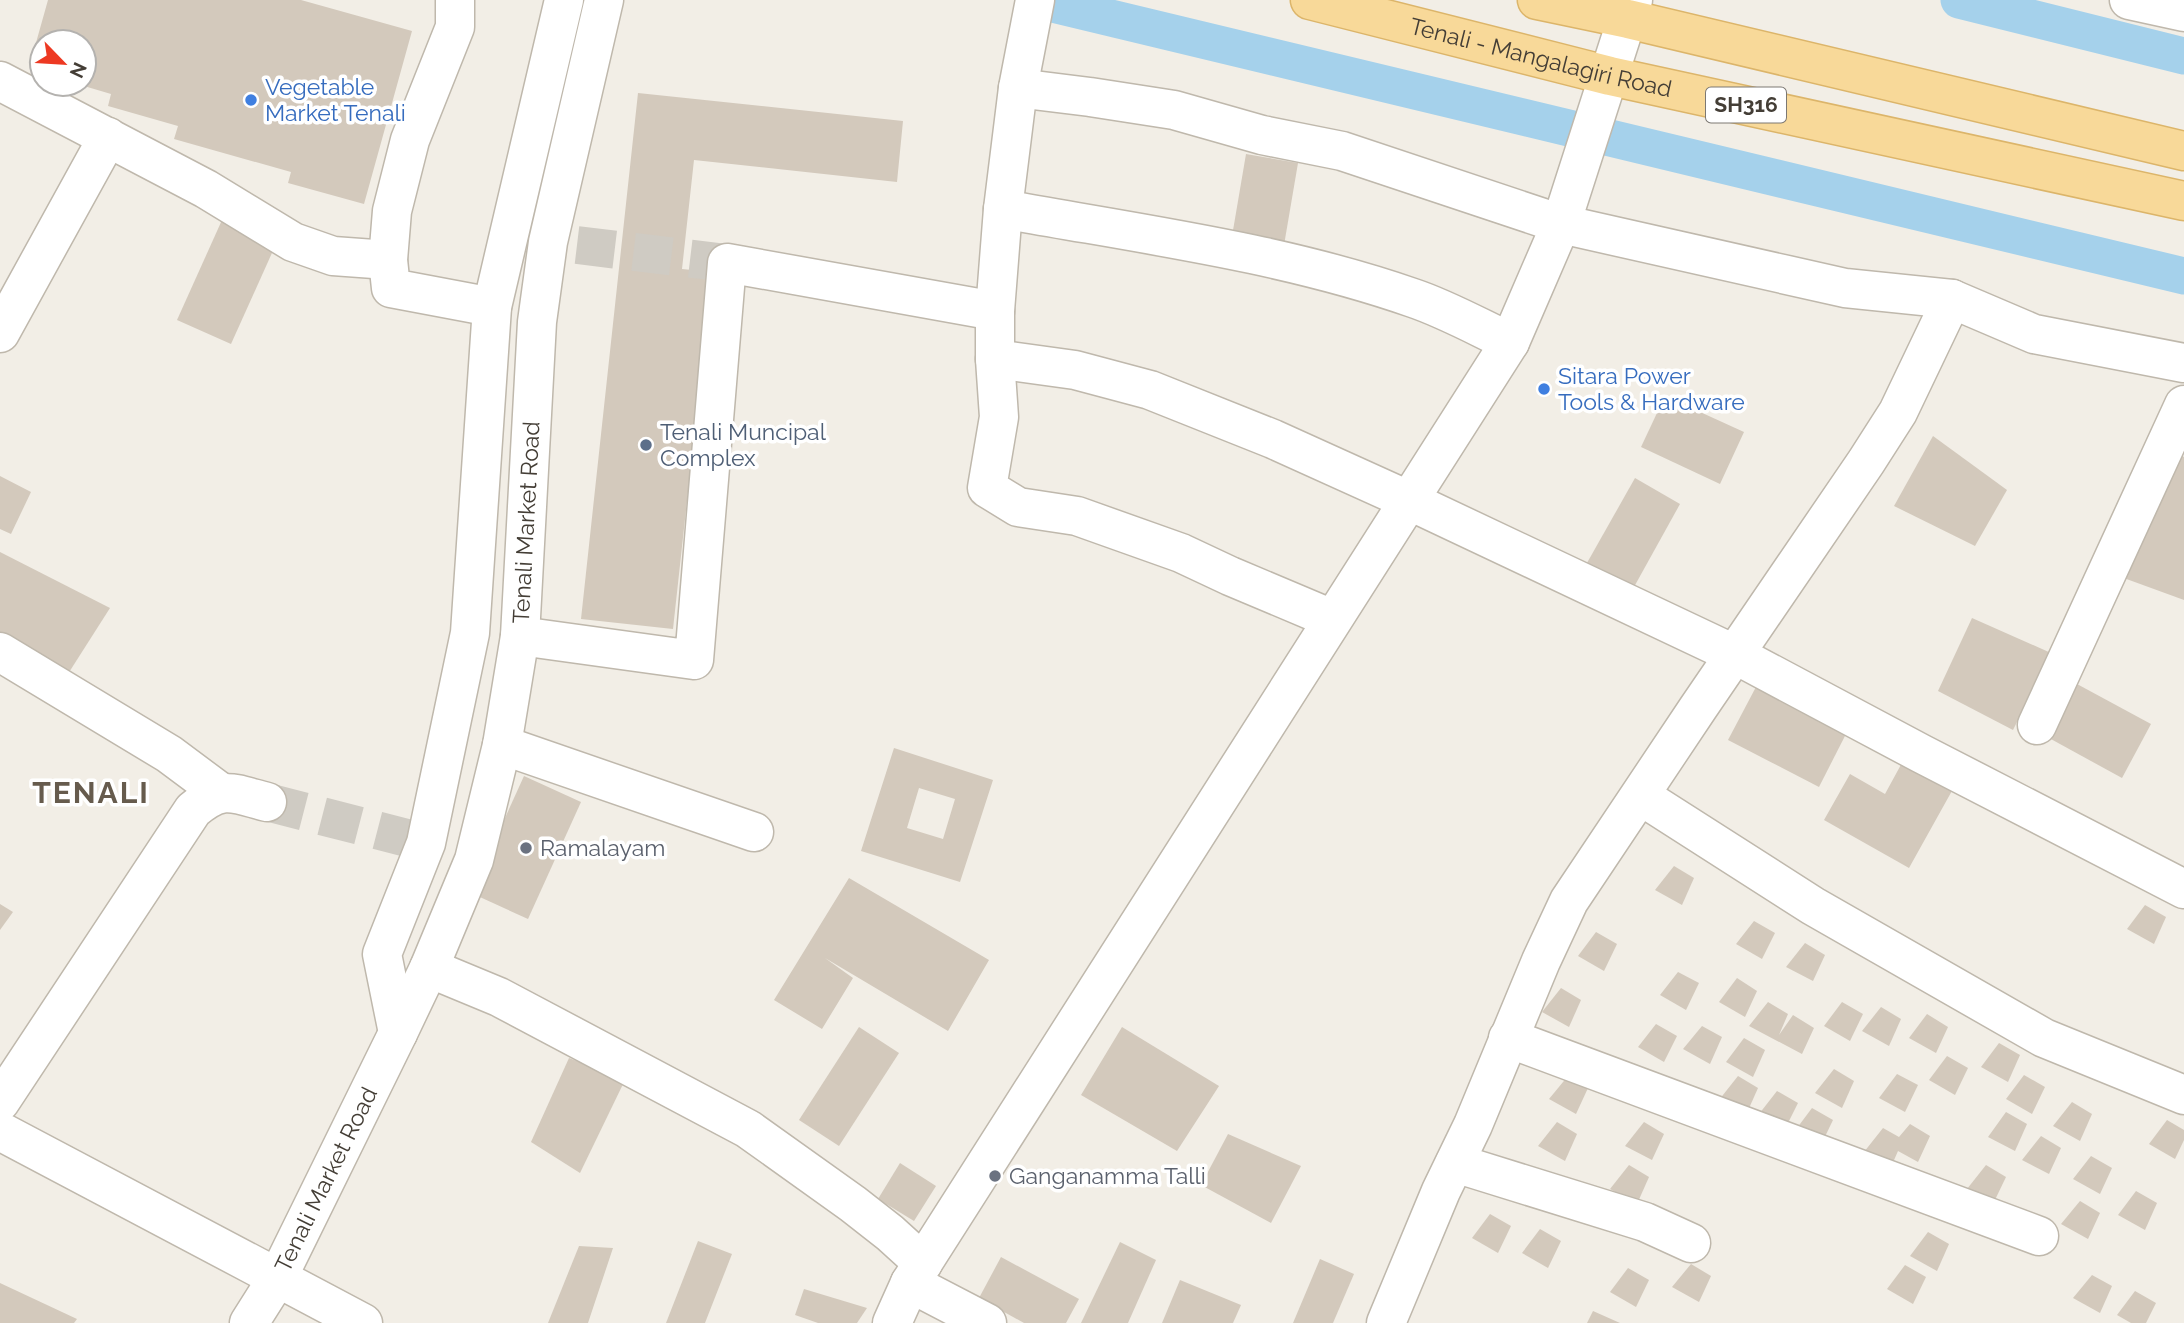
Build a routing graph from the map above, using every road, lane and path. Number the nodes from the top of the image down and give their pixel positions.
1 (455, 0) edge
2 (564, 0) edge
3 (604, 0) edge
4 (1035, 0) edge
5 (1310, 0) edge
6 (1537, 0) edge
7 (2129, 0) edge
8 (1630, 10) edge
9 (2184, 12) edge
10 (1020, 77) junction
11 (0, 81) edge
12 (1605, 91) junction
13 (108, 137) junction
14 (2184, 152) edge
15 (2184, 201) edge
16 (1003, 209) junction
17 (1566, 209) junction
18 (508, 236) junction
19 (562, 243) junction
20 (388, 260) junction
21 (1952, 299) junction
22 (492, 307) junction
23 (995, 311) junction
24 (0, 333) edge
25 (1510, 342) junction
26 (995, 359) junction
27 (2184, 363) edge
28 (2184, 405) edge
29 (1410, 501) junction
30 (1332, 619) junction
31 (520, 636) junction
32 (0, 652) edge
33 (1736, 655) junction
34 (2037, 725) dead end
35 (502, 745) junction
36 (220, 792) junction
37 (1641, 796) junction
38 (267, 802) tunnel mouth
39 (754, 832) dead end
40 (426, 843) junction
41 (474, 860) junction
42 (2184, 889) edge
43 (429, 968) junction
44 (398, 1033) junction
45 (1508, 1038) junction
46 (2184, 1095) edge
47 (0, 1102) edge
48 (0, 1131) edge
49 (1455, 1163) junction
50 (2039, 1236) dead end
51 (1691, 1243) dead end
52 (917, 1273) junction
53 (278, 1278) junction
54 (249, 1323) edge
55 (363, 1323) edge
56 (892, 1323) edge
57 (987, 1323) edge
58 (1385, 1323) edge

1 - 20 street
2 - 18 street, Tenali Market Road
3 - 19 street, Tenali Market Road
4 - 10 street
5 - 12 main road, Tenali - Mangalagiri Road / SH316
6 - 8 main road, SH316
7 - 9 street
8 - 12 street
8 - 14 main road, SH316
10 - 16 street
10 - 17 street
11 - 13 street
12 - 15 main road, Tenali - Mangalagiri Road / SH316
12 - 17 street
13 - 20 street
13 - 24 street
16 - 23 street
16 - 25 street
17 - 21 street
17 - 25 street
18 - 19 street
18 - 22 street, Tenali Market Road
19 - 31 street, Tenali Market Road
20 - 22 street
21 - 27 street
21 - 33 street
22 - 40 street, Tenali Market Road
23 - 26 street
23 - 31 street
25 - 29 street
26 - 29 street
26 - 30 street
28 - 34 street
29 - 30 street
29 - 33 street
30 - 52 street
31 - 35 street, Tenali Market Road
32 - 36 street
33 - 37 street
33 - 42 street
35 - 39 street
35 - 41 street, Tenali Market Road
36 - 38 street
36 - 47 street
37 - 45 street
37 - 46 street
40 - 41 street
40 - 44 street, Tenali Market Road
41 - 43 street, Tenali Market Road
43 - 44 street, Tenali Market Road
43 - 52 street
44 - 53 street, Tenali Market Road
45 - 49 street
45 - 50 street
48 - 53 street
49 - 51 street
49 - 58 street
52 - 56 street
52 - 57 street
53 - 54 street, Tenali Market Road
53 - 55 street

